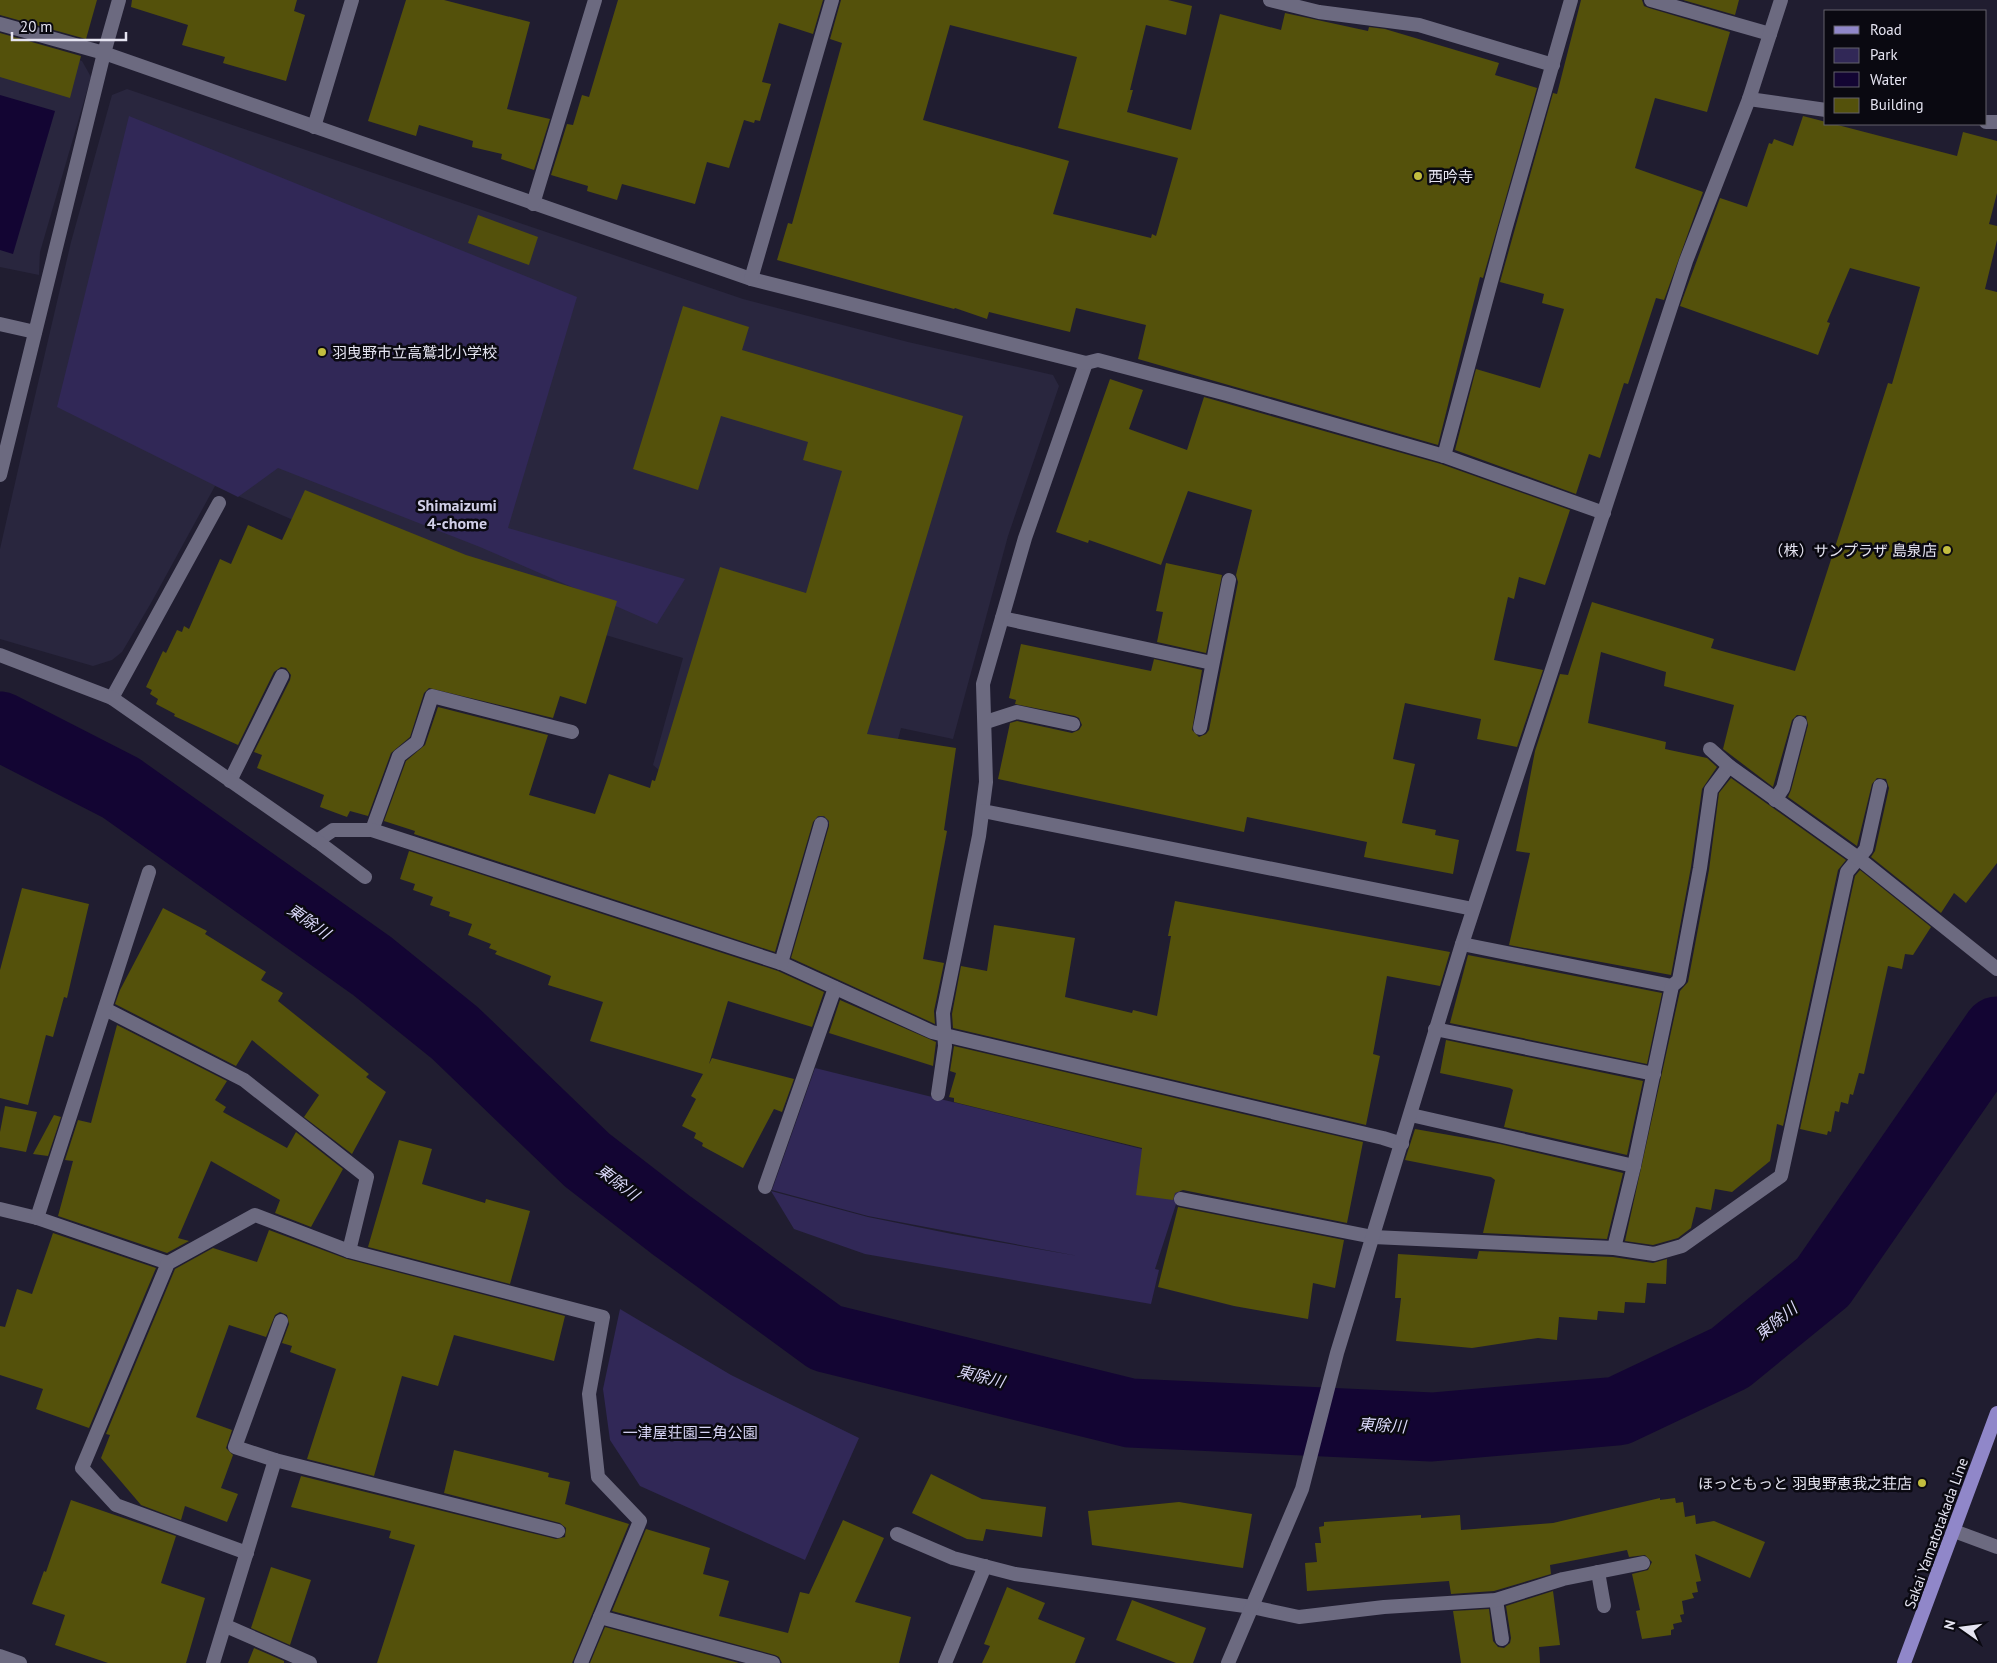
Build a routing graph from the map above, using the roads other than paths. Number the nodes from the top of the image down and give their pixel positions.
1 (119, 0) edge
2 (352, 0) edge
3 (595, 0) edge
4 (832, 0) edge
5 (1270, 0) edge
6 (1572, 0) edge
7 (1652, 0) edge
8 (1780, 0) edge
9 (0, 24) edge
10 (1770, 34) junction
11 (104, 53) junction
12 (1553, 65) junction
13 (1749, 98) junction
14 (1824, 110) edge
15 (314, 127) junction
16 (533, 204) junction
17 (752, 279) junction
18 (0, 324) edge
19 (35, 332) junction
20 (1086, 363) junction
21 (1444, 456) junction
22 (0, 475) edge
23 (219, 503) dead end
24 (1604, 514) junction
25 (1229, 580) dead end
26 (1002, 618) junction
27 (0, 655) edge
28 (1212, 663) junction
29 (282, 676) dead end
30 (112, 698) junction
31 (986, 722) junction
32 (1800, 723) dead end
33 (1073, 724) dead end
34 (1200, 728) dead end
35 (572, 732) dead end
36 (1710, 749) dead end
37 (1729, 766) junction
38 (230, 781) junction
39 (1880, 786) dead end
40 (1775, 800) junction
41 (983, 811) junction
42 (821, 824) dead end
43 (372, 830) junction
44 (317, 841) junction
45 (1858, 858) junction
46 (149, 872) dead end
47 (365, 878) dead end
48 (1473, 909) junction
49 (1462, 944) junction
50 (781, 963) junction
51 (1997, 969) edge
52 (1672, 986) junction
53 (835, 988) junction
54 (105, 1009) junction
55 (1435, 1029) junction
56 (945, 1036) junction
57 (1654, 1074) junction
58 (938, 1094) dead end
59 (1411, 1115) junction
60 (1402, 1144) junction
61 (1634, 1166) junction
62 (765, 1187) dead end
63 (1181, 1199) dead end
64 (0, 1209) edge
65 (36, 1218) junction
66 (1373, 1237) junction
67 (1614, 1248) junction
68 (349, 1251) junction
69 (168, 1263) junction
70 (281, 1321) dead end
71 (1997, 1413) edge
72 (275, 1460) junction
73 (558, 1531) dead end
74 (1954, 1531) junction
75 (897, 1534) dead end
76 (1997, 1547) edge
77 (247, 1553) junction
78 (1643, 1563) dead end
79 (985, 1566) junction
80 (1598, 1572) junction
81 (1496, 1600) junction
82 (1604, 1606) dead end
83 (1252, 1608) junction
84 (600, 1617) junction
85 (226, 1626) junction
86 (1502, 1638) dead end
87 (0, 1656) edge
88 (20, 1663) edge
89 (213, 1663) edge
90 (310, 1663) edge
91 (581, 1663) edge
92 (773, 1663) edge
93 (945, 1663) edge
94 (1228, 1663) edge
95 (1904, 1663) edge

1 - 11 street
2 - 15 street
3 - 16 street
4 - 17 street
5 - 12 street
6 - 12 street
7 - 10 street
8 - 10 street
9 - 11 street
10 - 13 street
11 - 15 street
11 - 19 street
12 - 21 street
13 - 14 street
13 - 24 street
15 - 16 street
16 - 17 street
17 - 20 street
18 - 19 street
19 - 22 street
20 - 21 street
20 - 26 street
21 - 24 street
23 - 30 street
24 - 48 street
25 - 28 street
26 - 28 street
26 - 31 street
27 - 30 street
28 - 34 street
29 - 38 street
30 - 38 street
31 - 33 street
31 - 41 street
32 - 40 street
35 - 43 street
36 - 37 street
37 - 40 street
37 - 52 street
38 - 44 street
39 - 45 street
40 - 45 street
41 - 48 street
41 - 56 street
42 - 50 street
43 - 44 street
43 - 50 street
44 - 47 street
45 - 51 street
45 - 67 street
46 - 54 street
48 - 49 street
49 - 52 street
49 - 55 street
50 - 53 street
52 - 57 street
53 - 56 street
53 - 62 street
54 - 65 street
54 - 68 street
55 - 57 street
55 - 59 street
56 - 58 street
56 - 60 street
57 - 61 street
59 - 60 street
59 - 61 street
60 - 66 street
61 - 67 street
63 - 66 street
64 - 65 street
65 - 69 street
66 - 67 street
66 - 83 street
68 - 69 street
68 - 84 street
69 - 77 street
70 - 72 street
71 - 74 main road, Sakai Yamatotakada Line
72 - 73 street
72 - 77 street
74 - 76 street
74 - 95 main road, Sakai Yamatotakada Line
75 - 79 street
77 - 85 street
78 - 80 street
79 - 83 street
79 - 93 street
80 - 81 street
80 - 82 street
81 - 83 street
81 - 86 street
83 - 94 street
84 - 91 street
84 - 92 street
85 - 89 street
85 - 90 street
87 - 88 street

